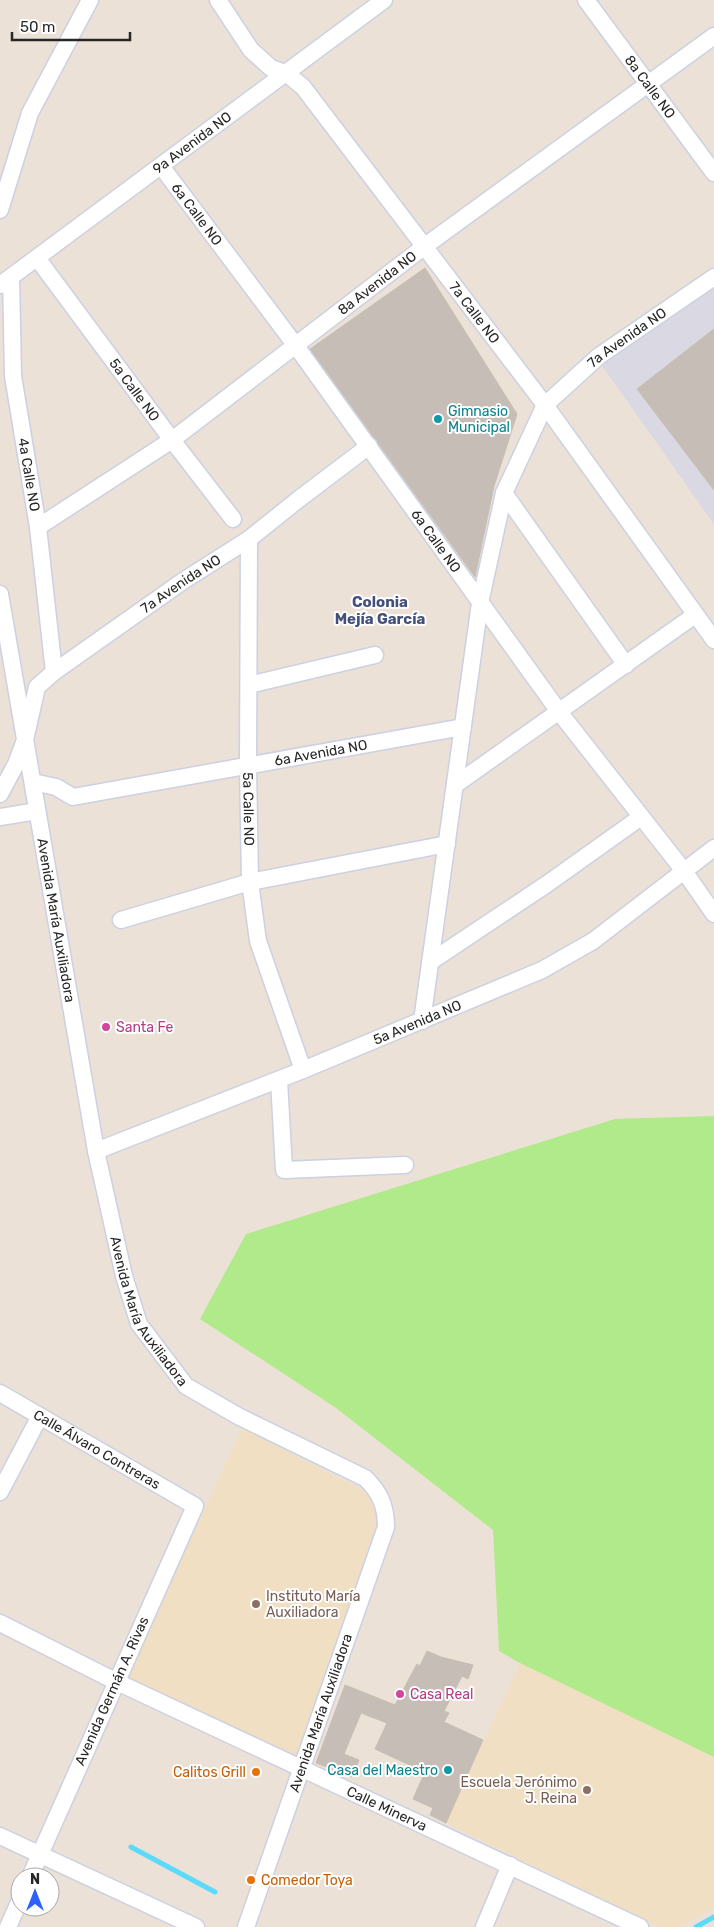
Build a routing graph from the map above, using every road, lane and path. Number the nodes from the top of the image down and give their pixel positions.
1 (90, 0) edge
2 (218, 0) edge
3 (586, 0) edge
4 (376, 2) edge
5 (714, 36) edge
6 (286, 73) junction
7 (649, 84) junction
8 (161, 166) junction
9 (714, 173) edge
10 (0, 210) edge
11 (425, 246) junction
12 (37, 258) junction
13 (714, 277) edge
14 (6, 281) edge
15 (296, 346) junction
16 (545, 405) junction
17 (172, 440) junction
18 (369, 446) junction
19 (504, 493) junction
20 (234, 519) dead end
21 (38, 527) junction
22 (249, 539) junction
23 (0, 594) edge
24 (480, 603) junction
25 (696, 615) junction
26 (714, 640) edge
27 (375, 654) dead end
28 (626, 665) junction
29 (54, 672) junction
30 (249, 685) junction
31 (560, 713) junction
32 (463, 727) junction
33 (25, 740) junction
34 (248, 766) junction
35 (33, 782) junction
36 (455, 785) junction
37 (0, 794) edge
38 (37, 812) junction
39 (0, 817) edge
40 (641, 817) junction
41 (446, 844) junction
42 (714, 848) edge
43 (684, 871) junction
44 (250, 882) junction
45 (714, 914) edge
46 (121, 920) dead end
47 (430, 962) junction
48 (422, 1021) junction
49 (303, 1070) junction
50 (279, 1080) junction
51 (96, 1151) junction
52 (405, 1165) dead end
53 (0, 1392) edge
54 (40, 1416) junction
55 (0, 1492) edge
56 (195, 1506) joint
57 (0, 1623) edge
58 (117, 1682) junction
59 (301, 1769) junction
60 (0, 1836) edge
61 (40, 1855) junction
62 (510, 1865) junction
63 (35, 1867) edge
64 (196, 1927) edge
65 (246, 1927) edge
66 (484, 1927) edge
67 (640, 1927) edge

1 - 10 street
2 - 6 street, 7a Calle NO
3 - 7 street, 8a Calle NO
4 - 6 street, 9a Avenida NO
5 - 7 street, 8a Avenida NO
6 - 8 street, 9a Avenida NO
6 - 11 street, 7a Calle NO
7 - 9 street, 8a Calle NO
7 - 11 street, 8a Avenida NO
8 - 12 street, 9a Avenida NO
8 - 15 street, 6a Calle NO
11 - 15 street, 8a Avenida NO
11 - 16 street, 7a Calle NO
12 - 14 street, 9a Avenida NO
12 - 17 street, 5a Calle NO
13 - 16 street, 7a Avenida NO
14 - 21 street, 4a Calle NO
15 - 17 street, 8a Avenida NO
15 - 18 street, 6a Calle NO
16 - 19 street
16 - 25 street, 7a Calle NO
17 - 20 street, 5a Calle NO
17 - 21 street, 8a Avenida NO
18 - 22 street, 7a Avenida NO
18 - 24 street, 6a Calle NO
19 - 24 street
19 - 28 street
21 - 29 street, 4a Calle NO
22 - 29 street, 7a Avenida NO
22 - 30 street, 5a Calle NO
23 - 33 street, Avenida María Auxiliadora
24 - 31 street, 6a Calle NO
24 - 32 street
25 - 26 street, 7a Calle NO
25 - 28 street
27 - 30 street
28 - 31 street
29 - 33 street, 7a Avenida NO
30 - 34 street, 5a Calle NO
31 - 36 street
31 - 40 street, 6a Calle NO
32 - 34 street, 6a Avenida NO
32 - 36 street
33 - 35 street, Avenida María Auxiliadora
33 - 37 street
34 - 35 street, 6a Avenida NO
34 - 44 street, 5a Calle NO
35 - 38 street, Avenida María Auxiliadora
36 - 41 street
38 - 39 street
38 - 51 street, Avenida María Auxiliadora
40 - 43 street, 6a Calle NO
40 - 47 street
41 - 44 street
41 - 47 street
42 - 43 street, 5a Avenida NO
43 - 45 street, 6a Calle NO
43 - 48 street, 5a Avenida NO
44 - 46 street
44 - 49 street, 5a Calle NO
47 - 48 street
48 - 49 street, 5a Avenida NO
49 - 50 street, 5a Avenida NO
50 - 51 street, 5a Avenida NO
50 - 52 street
51 - 59 street, Avenida María Auxiliadora
53 - 54 street, Calle Álvaro Contreras
54 - 55 street
54 - 56 street, Calle Álvaro Contreras
56 - 58 street, Avenida Germán A. Rivas
57 - 58 street, Calle Minerva
58 - 59 street, Calle Minerva
58 - 61 street, Avenida Germán A. Rivas
59 - 62 street, Calle Minerva
59 - 65 street, Avenida María Auxiliadora
60 - 61 street
61 - 63 street, Avenida Germán A. Rivas
61 - 64 street
62 - 66 street
62 - 67 street, Calle Minerva

